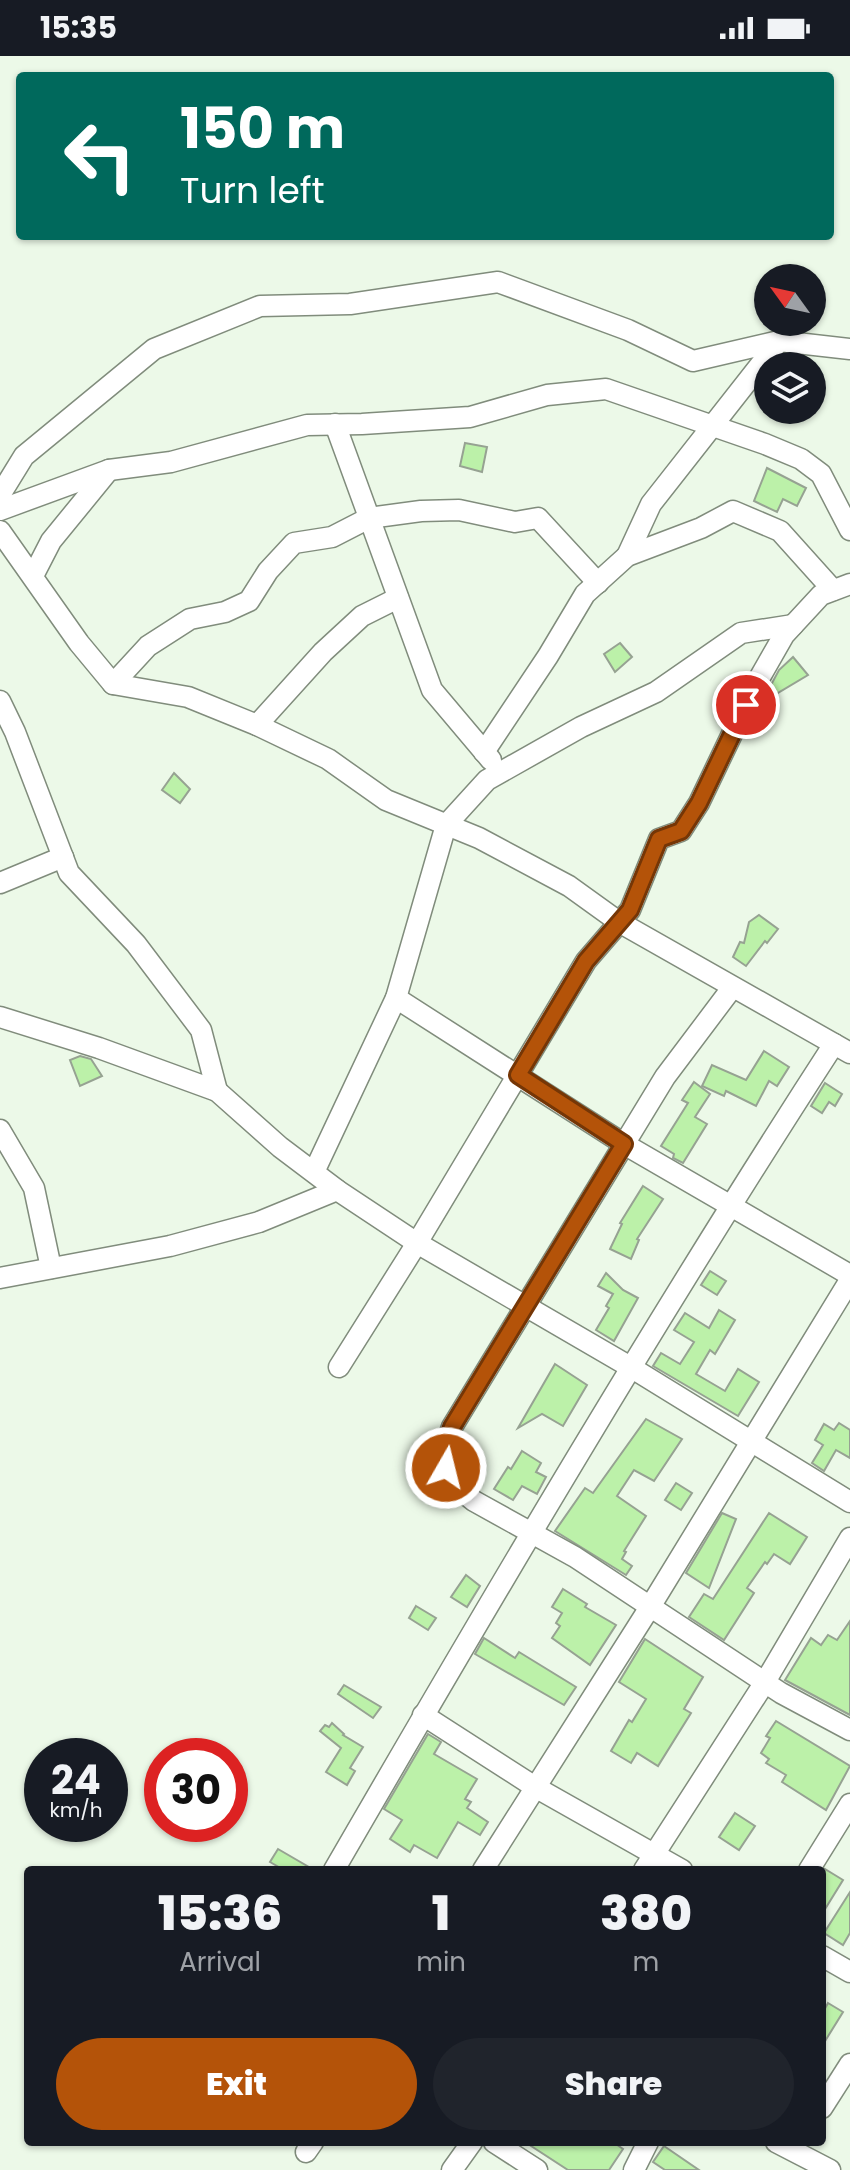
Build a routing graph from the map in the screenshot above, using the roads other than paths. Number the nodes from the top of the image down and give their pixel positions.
1 (779, 341) junction
2 (850, 349) edge
3 (335, 424) junction
4 (712, 425) junction
5 (109, 470) junction
6 (0, 495) edge
7 (0, 510) edge
8 (369, 518) junction
9 (850, 530) edge
10 (0, 531) edge
11 (627, 556) junction
12 (33, 576) junction
13 (598, 583) junction
14 (842, 587) edge
15 (398, 598) junction
16 (793, 625) junction
17 (113, 684) junction
18 (0, 701) edge
19 (257, 725) junction
20 (484, 752) junction
21 (501, 772) junction
22 (446, 825) junction
23 (63, 857) junction
24 (0, 883) edge
25 (619, 922) junction
26 (732, 988) junction
27 (396, 998) junction
28 (0, 1017) edge
29 (842, 1048) edge
30 (518, 1075) junction
31 (217, 1091) junction
32 (0, 1130) edge
33 (624, 1144) junction
34 (314, 1172) junction
35 (337, 1190) junction
36 (730, 1204) junction
37 (417, 1243) junction
38 (51, 1268) junction
39 (850, 1277) edge
40 (0, 1278) edge
41 (526, 1306) junction
42 (339, 1367) dead end
43 (632, 1368) junction
44 (751, 1442) junction
45 (850, 1502) edge
46 (532, 1534) junction
47 (850, 1538) edge
48 (650, 1607) junction
49 (765, 1682) junction
50 (423, 1715) junction
51 (850, 1730) edge
52 (535, 1787) junction
53 (850, 1804) edge
54 (650, 1861) edge
55 (336, 1866) edge
56 (486, 1866) edge
57 (811, 1866) edge
58 (826, 1958) edge
59 (850, 1972) edge
60 (850, 2064) edge
61 (826, 2102) edge
62 (469, 2146) edge
63 (500, 2146) edge
64 (646, 2146) edge
65 (792, 2146) edge
66 (452, 2170) edge
67 (537, 2170) edge
68 (634, 2170) edge
69 (830, 2170) edge

1 - 2 street
1 - 4 street
1 - 6 street
3 - 4 street
3 - 5 street
3 - 8 street
4 - 9 street
4 - 11 street
5 - 7 street
5 - 12 street
8 - 13 street
8 - 15 street
8 - 17 street
10 - 12 street
11 - 13 street
11 - 14 street
12 - 17 street
13 - 20 street
14 - 16 street
15 - 19 street
15 - 20 street
16 - 21 street
16 - 25 street
17 - 19 street
18 - 23 street
19 - 22 street
20 - 21 street
21 - 22 street
22 - 25 street
22 - 27 street
23 - 24 street
23 - 31 street
25 - 26 street
25 - 30 street
26 - 29 street
26 - 33 street
27 - 30 street
27 - 34 street
28 - 31 street
29 - 36 street
30 - 33 street
30 - 37 street
31 - 34 street
32 - 38 street
33 - 36 street
33 - 41 street
34 - 35 street
35 - 37 street
35 - 38 street
36 - 39 street
36 - 43 street
37 - 41 street
37 - 42 street
38 - 40 street
39 - 44 street
41 - 43 street
41 - 46 street
43 - 44 street
43 - 46 street
44 - 45 street
44 - 48 street
46 - 48 street
46 - 50 street
47 - 49 street
48 - 49 street
48 - 52 street
49 - 51 street
49 - 54 street
50 - 52 street
50 - 55 street
52 - 54 street
52 - 56 street
53 - 57 street
58 - 59 street
60 - 61 street
62 - 66 street
63 - 67 street
64 - 68 street
65 - 69 street

